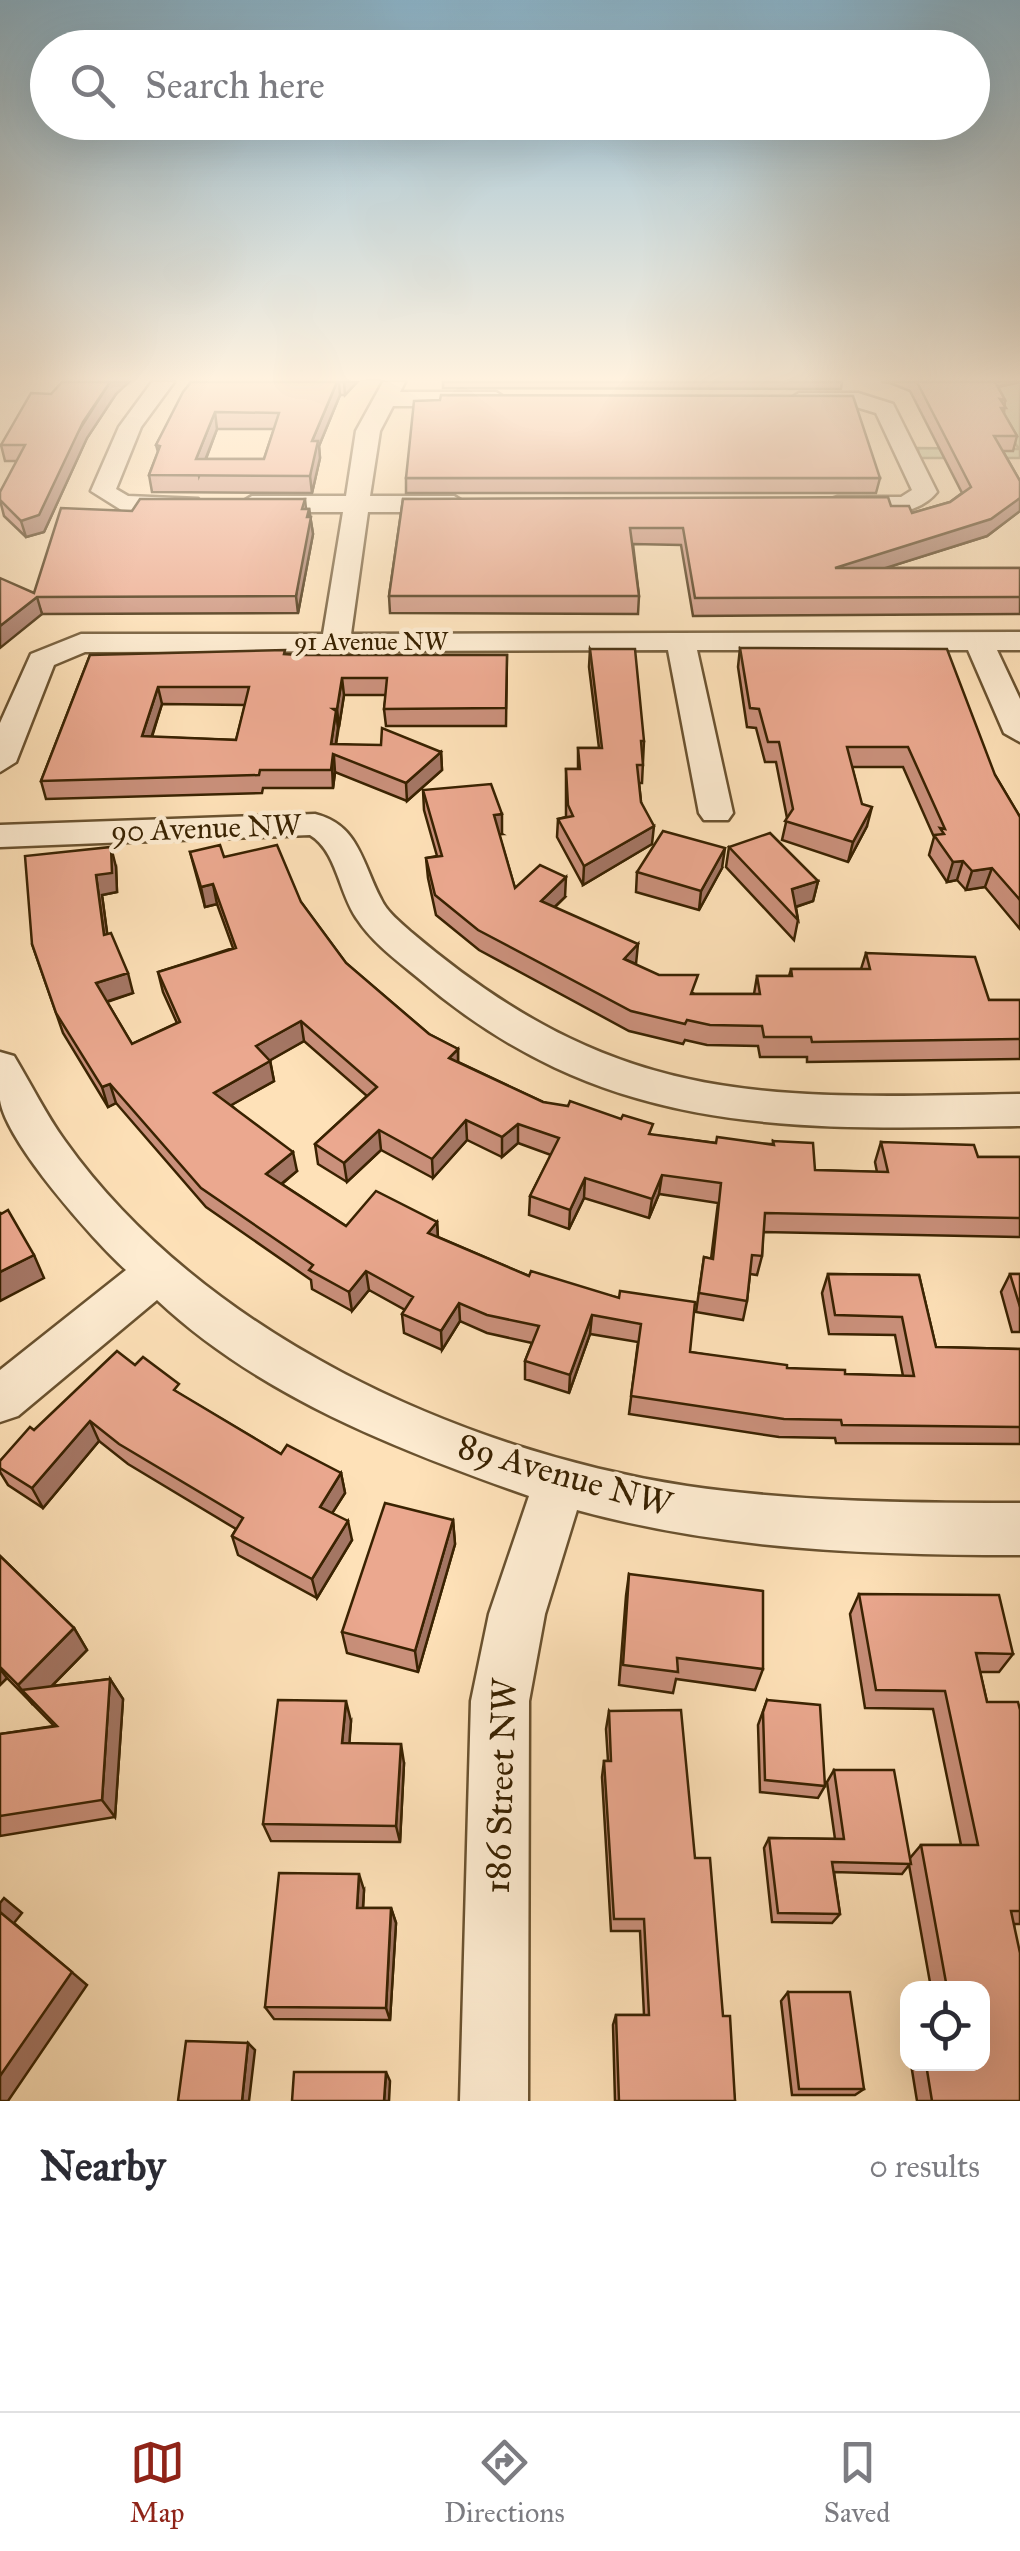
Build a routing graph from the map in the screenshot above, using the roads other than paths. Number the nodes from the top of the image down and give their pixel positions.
1 (106, 480) edge
2 (361, 480) edge
3 (919, 480) edge
4 (358, 504) junction
5 (476, 504) edge
6 (808, 504) edge
7 (336, 641) junction
8 (681, 641) junction
9 (1020, 641) edge
10 (979, 642) junction
11 (1020, 733) edge
12 (0, 762) edge
13 (716, 813) dead end
14 (0, 836) edge
15 (0, 1067) edge
16 (1020, 1110) edge
17 (156, 1273) junction
18 (0, 1400) edge
19 (560, 1480) junction
20 (1020, 1529) edge
21 (494, 2101) edge

1 - 4 street
2 - 4 street
3 - 6 street
4 - 5 street
4 - 7 street
7 - 8 street, 91 Avenue NW
7 - 12 street, 91 Avenue NW
8 - 10 street, 91 Avenue NW
8 - 13 street
9 - 10 street, 91 Avenue NW
10 - 11 street
14 - 16 street, 90 Avenue NW
15 - 17 street, 89 Avenue NW
17 - 18 street
17 - 19 street, 89 Avenue NW
19 - 20 street, 89 Avenue NW
19 - 21 street, 186 Street NW

